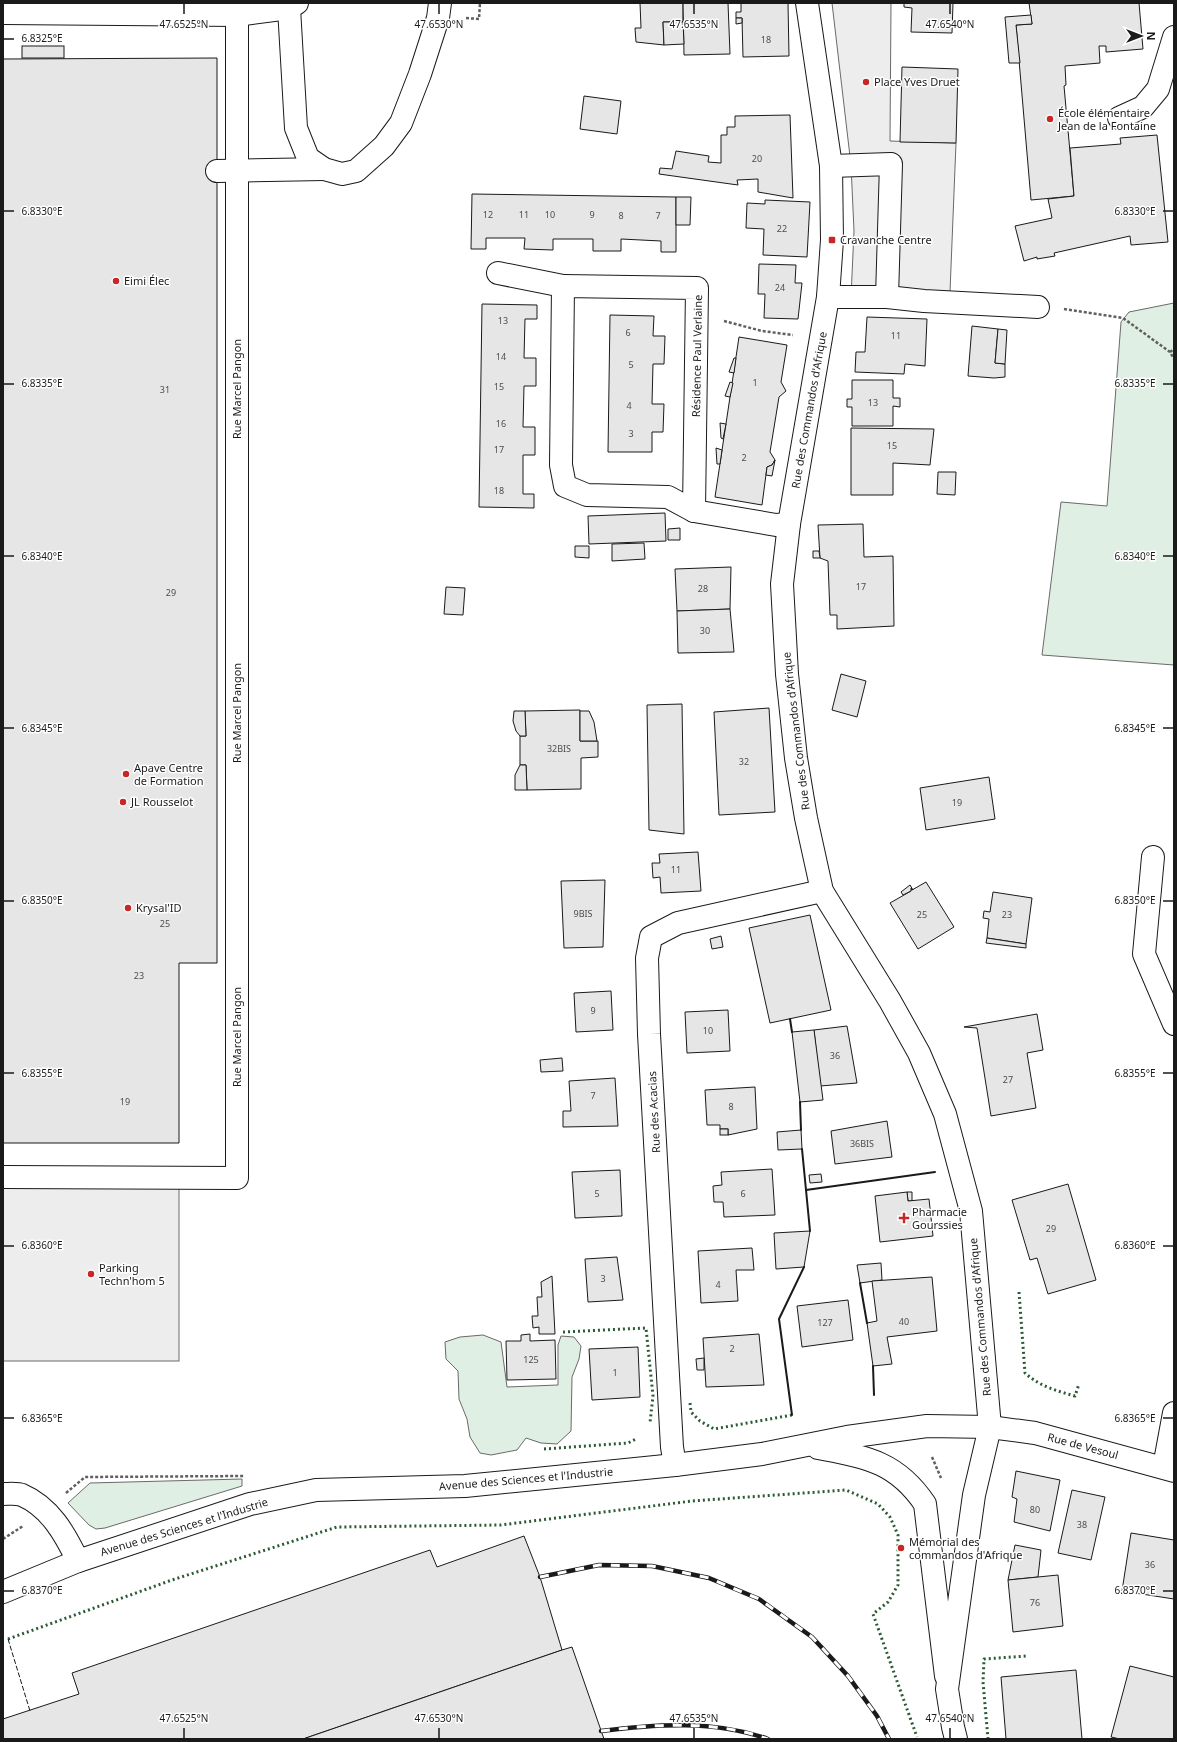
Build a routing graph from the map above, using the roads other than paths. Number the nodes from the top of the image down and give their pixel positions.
1 (807, 3) edge
2 (293, 6) edge
3 (3, 13) edge
4 (442, 13) edge
5 (237, 15) junction
6 (1174, 36) edge
7 (1119, 118) dead end
8 (831, 166) junction
9 (324, 169) junction
10 (227, 171) junction
11 (498, 273) dead end
12 (563, 286) junction
13 (828, 297) junction
14 (887, 297) junction
15 (1038, 307) road end
16 (694, 511) junction
17 (789, 524) junction
18 (1153, 858) dead end
19 (822, 891) junction
20 (1174, 1024) edge
21 (3, 1177) edge
22 (1174, 1413) edge
23 (990, 1427) junction
24 (809, 1446) junction
25 (675, 1465) junction
26 (1169, 1469) edge
27 (3, 1494) edge
28 (78, 1561) junction
29 (3, 1592) edge
30 (947, 1688) junction
31 (956, 1739) edge

1 - 8 street, Rue des Commandos d'Afrique
2 - 5 street
2 - 9 street
3 - 5 street
4 - 9 street
5 - 10 street, Rue Marcel Pangon
6 - 7 street
8 - 13 street, Rue des Commandos d'Afrique
8 - 14 street
9 - 10 street
10 - 21 street, Rue Marcel Pangon
11 - 12 street, Résidence Paul Verlaine
12 - 16 street
12 - 16 street, Résidence Paul Verlaine
13 - 14 street
13 - 17 street, Rue des Commandos d'Afrique
14 - 15 street
16 - 17 street
17 - 19 street, Rue des Commandos d'Afrique
18 - 20 street
19 - 23 street, Rue des Commandos d'Afrique
19 - 25 street, Rue des Acacias
22 - 26 street
23 - 24 street, Avenue des Sciences et l'Industrie
23 - 26 street, Rue de Vesoul
23 - 30 street, Rue des Commandos d'Afrique
24 - 25 street, Avenue des Sciences et l'Industrie
24 - 30 street
25 - 28 street, Avenue des Sciences et l'Industrie
27 - 28 street
28 - 29 street, Avenue des Sciences et l'Industrie
30 - 31 street

